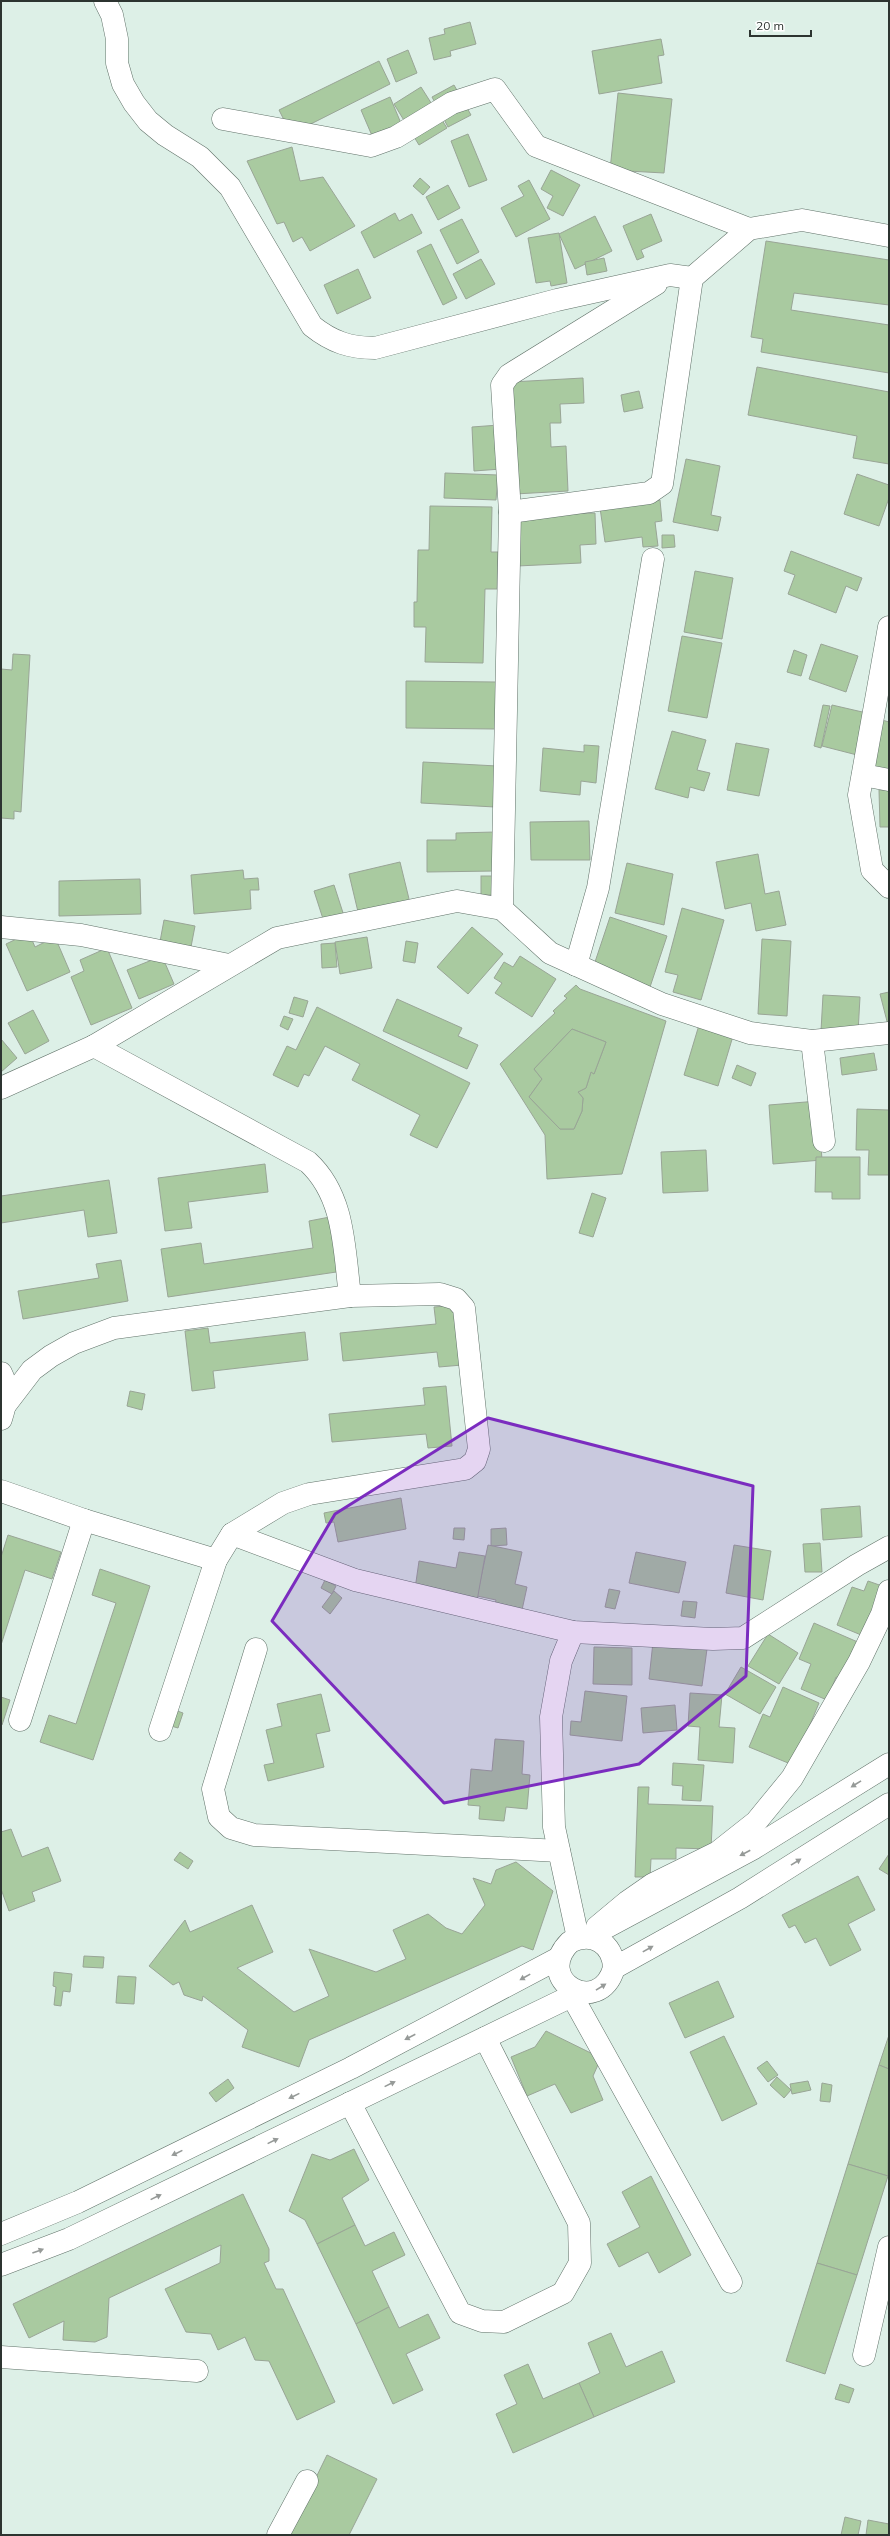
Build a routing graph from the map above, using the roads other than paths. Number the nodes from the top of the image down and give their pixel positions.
1 (105, 1) edge
2 (223, 119) dead end
3 (749, 229) junction
4 (889, 236) edge
5 (670, 275) junction
6 (692, 278) junction
7 (510, 512) junction
8 (653, 559) dead end
9 (889, 627) edge
10 (863, 775) junction
11 (889, 780) edge
12 (889, 887) edge
13 (502, 909) junction
14 (1, 927) edge
15 (229, 965) junction
16 (576, 965) junction
17 (889, 1033) edge
18 (812, 1041) junction
19 (94, 1046) junction
20 (1, 1088) edge
21 (824, 1141) dead end
22 (350, 1296) junction
23 (1, 1373) edge
24 (4, 1412) edge
25 (1, 1491) edge
26 (84, 1520) junction
27 (232, 1534) junction
28 (889, 1547) edge
29 (216, 1560) junction
30 (889, 1560) edge
31 (857, 1565) junction
32 (889, 1591) edge
33 (573, 1632) junction
34 (256, 1649) dead end
35 (20, 1720) dead end
36 (160, 1730) dead end
37 (889, 1764) edge
38 (889, 1804) edge
39 (559, 1851) junction
40 (584, 1937) junction
41 (559, 1958) junction
42 (614, 1968) junction
43 (576, 1994) junction
44 (485, 2038) junction
45 (350, 2103) junction
46 (1, 2234) edge
47 (889, 2247) edge
48 (1, 2265) edge
49 (731, 2282) dead end
50 (864, 2355) dead end
51 (1, 2357) edge
52 (197, 2371) dead end
53 (307, 2481) dead end
54 (278, 2535) edge

1 - 5 street
2 - 3 street
3 - 4 street
3 - 6 street
5 - 6 street
5 - 7 street
6 - 7 street
7 - 13 street
8 - 16 street
9 - 10 street
10 - 11 street
10 - 12 street
13 - 15 street
13 - 16 street
14 - 15 street
15 - 19 street
16 - 18 street
17 - 18 street
18 - 21 street
19 - 20 street
19 - 22 street
22 - 24 street
22 - 27 street
23 - 24 street
25 - 26 street
26 - 29 street
26 - 35 street
27 - 29 street
27 - 33 street
28 - 31 street
29 - 36 street
30 - 31 street
31 - 33 street
32 - 40 street
33 - 39 street
34 - 39 street
37 -> 40 street
42 -> 38 street
39 - 40 street
40 - 41 street
40 - 42 street
41 - 43 street
41 -> 46 street
43 -> 42 street
43 - 44 street
43 - 49 street
45 -> 44 street
44 - 45 street
48 -> 45 street
47 - 50 street
51 - 52 street
53 - 54 street

